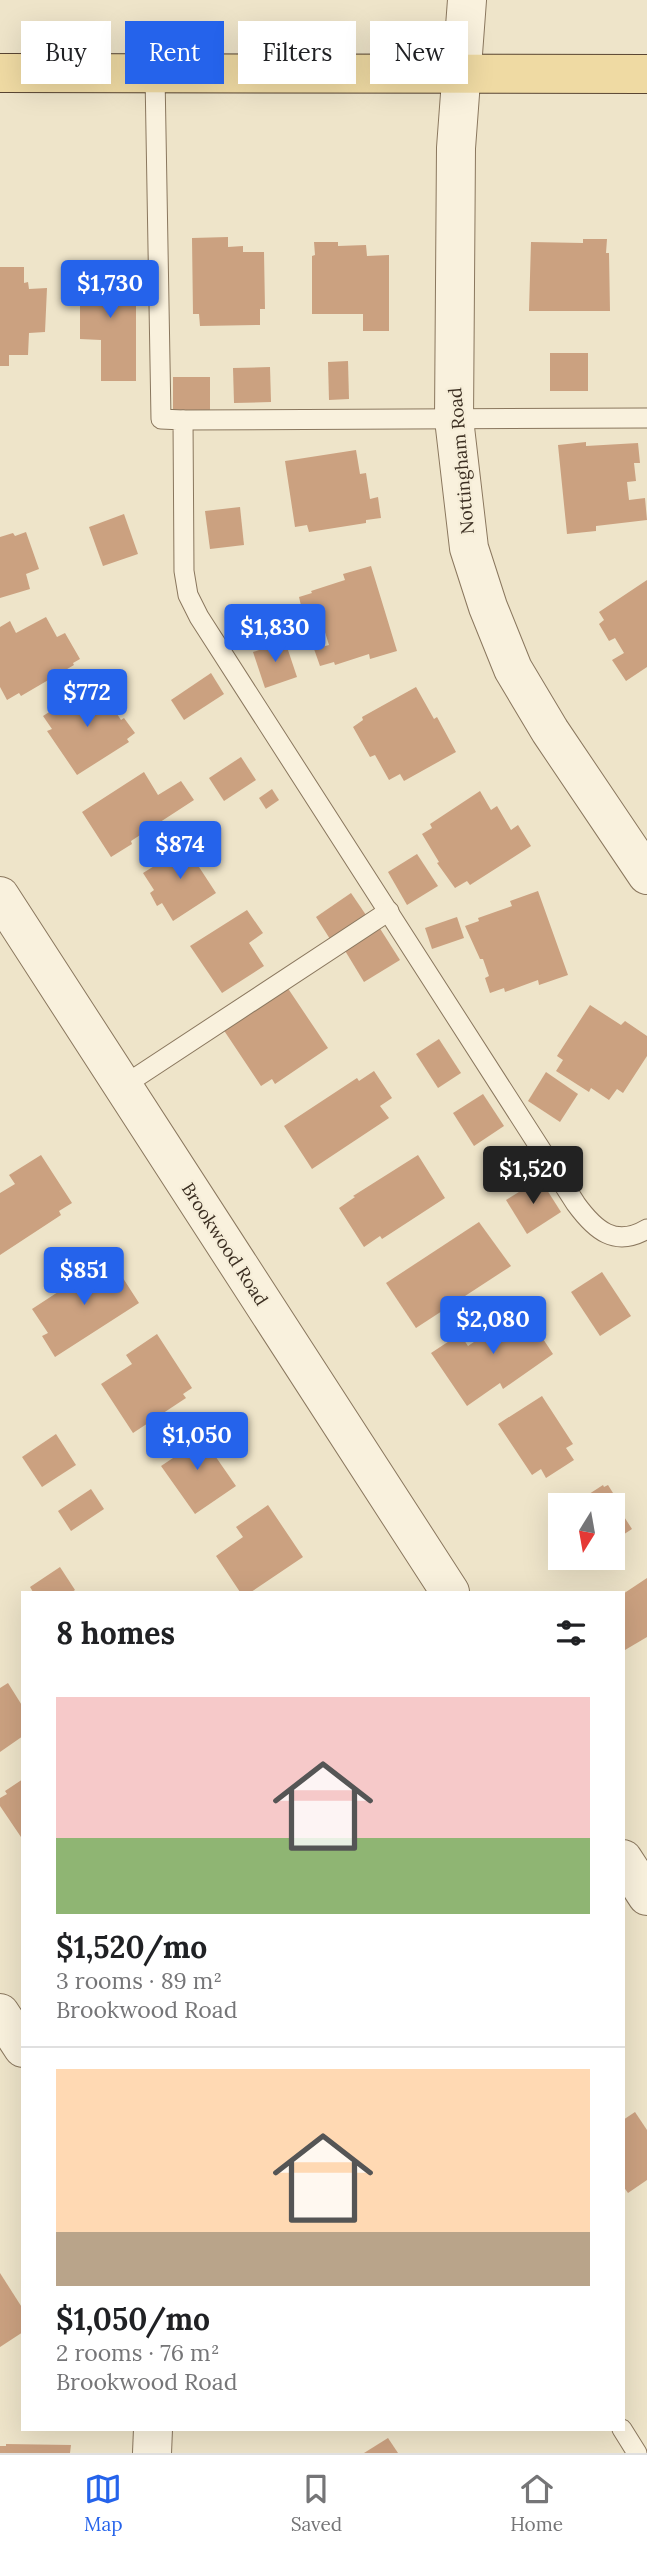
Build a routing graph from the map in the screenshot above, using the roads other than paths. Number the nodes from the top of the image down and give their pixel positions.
1 (467, 0) edge
2 (465, 21) edge
3 (0, 73) edge
4 (647, 74) edge
5 (125, 75) edge
6 (224, 75) edge
7 (370, 75) edge
8 (468, 75) edge
9 (155, 84) edge
10 (460, 84) edge
11 (647, 418) edge
12 (454, 419) junction
13 (183, 420) junction
14 (647, 875) edge
15 (0, 896) edge
16 (389, 911) junction
17 (122, 1086) junction
18 (647, 1229) edge
19 (449, 1591) edge
20 (625, 1862) edge
21 (647, 1896) edge
22 (0, 2013) edge
23 (21, 2045) edge
24 (153, 2431) edge
25 (623, 2431) edge
26 (152, 2453) edge
27 (637, 2453) edge

1 - 2 street, Nottingham Road
3 - 5 main road
4 - 8 main road
6 - 7 main road
9 - 13 lane
10 - 12 street, Nottingham Road
11 - 12 lane
12 - 13 lane
12 - 14 street, Nottingham Road
13 - 16 lane
15 - 17 street, Brookwood Road
16 - 17 lane
16 - 18 lane
17 - 19 street, Brookwood Road
20 - 21 street
22 - 23 street
24 - 26 street
25 - 27 lane

